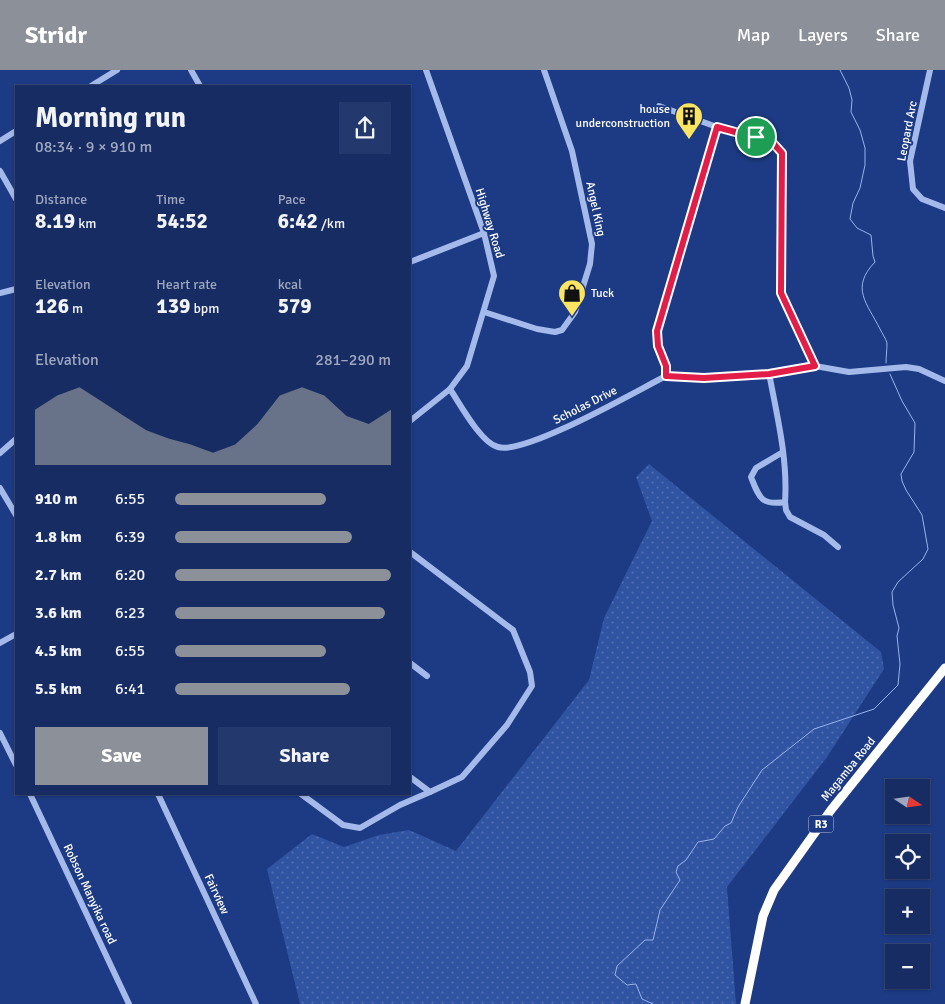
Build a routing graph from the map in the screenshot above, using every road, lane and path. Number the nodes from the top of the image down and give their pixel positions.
1 (117, 70) edge
2 (191, 70) edge
3 (426, 70) edge
4 (544, 70) edge
5 (930, 70) edge
6 (92, 85) edge
7 (199, 85) edge
8 (659, 106) dead end
9 (717, 127) junction
10 (15, 132) edge
11 (0, 141) edge
12 (0, 171) edge
13 (15, 197) edge
14 (945, 208) edge
15 (484, 233) junction
16 (411, 262) edge
17 (15, 289) edge
18 (0, 292) edge
19 (484, 312) junction
20 (815, 366) junction
21 (769, 374) junction
22 (666, 376) junction
23 (945, 381) edge
24 (450, 389) junction
25 (411, 420) edge
26 (15, 440) edge
27 (783, 452) junction
28 (0, 454) edge
29 (0, 488) edge
30 (785, 502) junction
31 (15, 513) edge
32 (838, 547) dead end
33 (411, 553) edge
34 (15, 635) edge
35 (0, 643) edge
36 (411, 664) edge
37 (944, 674) edge
38 (427, 676) dead end
39 (0, 733) edge
40 (15, 762) edge
41 (411, 778) edge
42 (430, 792) junction
43 (30, 795) edge
44 (158, 795) edge
45 (302, 795) edge
46 (129, 1004) edge
47 (256, 1004) edge
48 (745, 1004) edge

1 - 6 street
2 - 7 street
3 - 15 street, Highway Road
4 - 19 street, Angel King
5 - 14 street, Leopard Arc
8 - 9 street
9 - 20 street
9 - 22 street
10 - 11 street
12 - 13 street
15 - 16 street
15 - 19 street, Highway Road
17 - 18 street
19 - 24 street, Highway Road
20 - 21 street
20 - 23 street
21 - 22 street
21 - 27 street
22 - 24 street, Scholas Drive
24 - 25 street, Highway Road
26 - 28 street
27 - 30 street
27 - 30 street
29 - 31 street
30 - 32 street
33 - 42 street
34 - 35 street
36 - 38 street
37 - 48 highway, Magamba Road / R3
39 - 40 street
41 - 42 street
42 - 45 street
43 - 46 street, Robson Manyika road
44 - 47 street, Fairview

